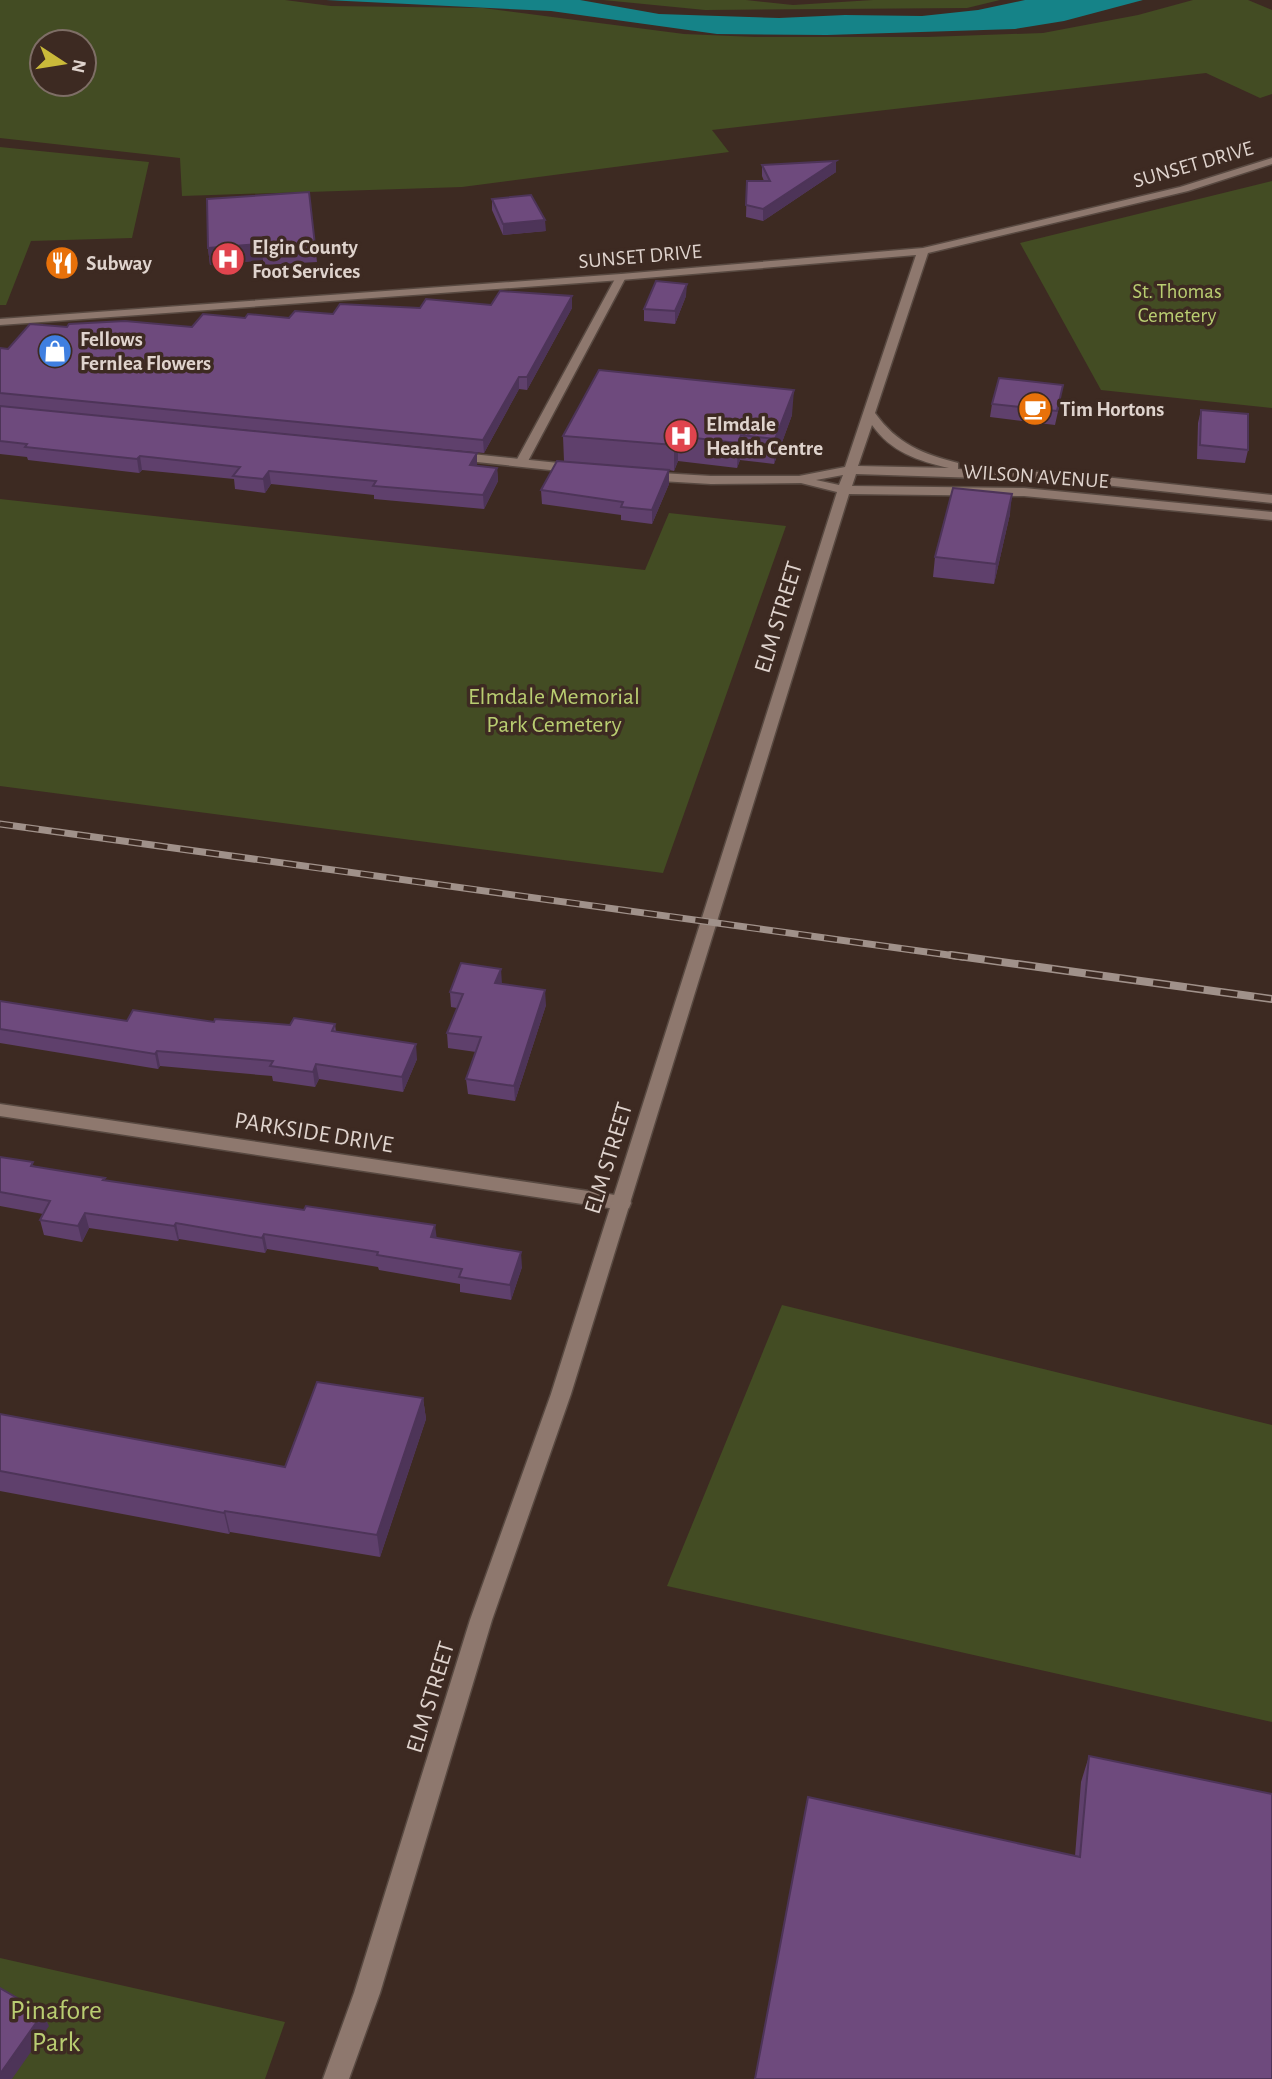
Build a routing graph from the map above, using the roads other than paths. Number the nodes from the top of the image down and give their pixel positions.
1 (1272, 161) edge
2 (922, 251) junction
3 (621, 277) junction
4 (0, 323) edge
5 (870, 414) junction
6 (439, 455) edge
7 (521, 463) junction
8 (586, 470) edge
9 (850, 470) junction
10 (985, 473) junction
11 (624, 474) edge
12 (799, 480) junction
13 (844, 490) junction
14 (1272, 499) edge
15 (1272, 516) edge
16 (0, 1110) edge
17 (622, 1203) junction
18 (336, 2079) edge

1 - 2 main road, SUNSET DRIVE
2 - 3 main road, SUNSET DRIVE
2 - 5 main road, ELM STREET
3 - 4 main road, SUNSET DRIVE
3 - 7 main road
5 - 9 main road, ELM STREET
5 - 10 main road
6 - 7 main road
7 - 8 main road
9 - 10 main road, WILSON AVENUE
9 - 12 main road, WILSON AVENUE
9 - 13 main road, ELM STREET
10 - 14 main road, WILSON AVENUE
11 - 12 main road, WILSON AVENUE
12 - 13 main road, WILSON AVENUE
13 - 15 main road, WILSON AVENUE
13 - 17 main road, ELM STREET
16 - 17 main road, PARKSIDE DRIVE
17 - 18 main road, ELM STREET

